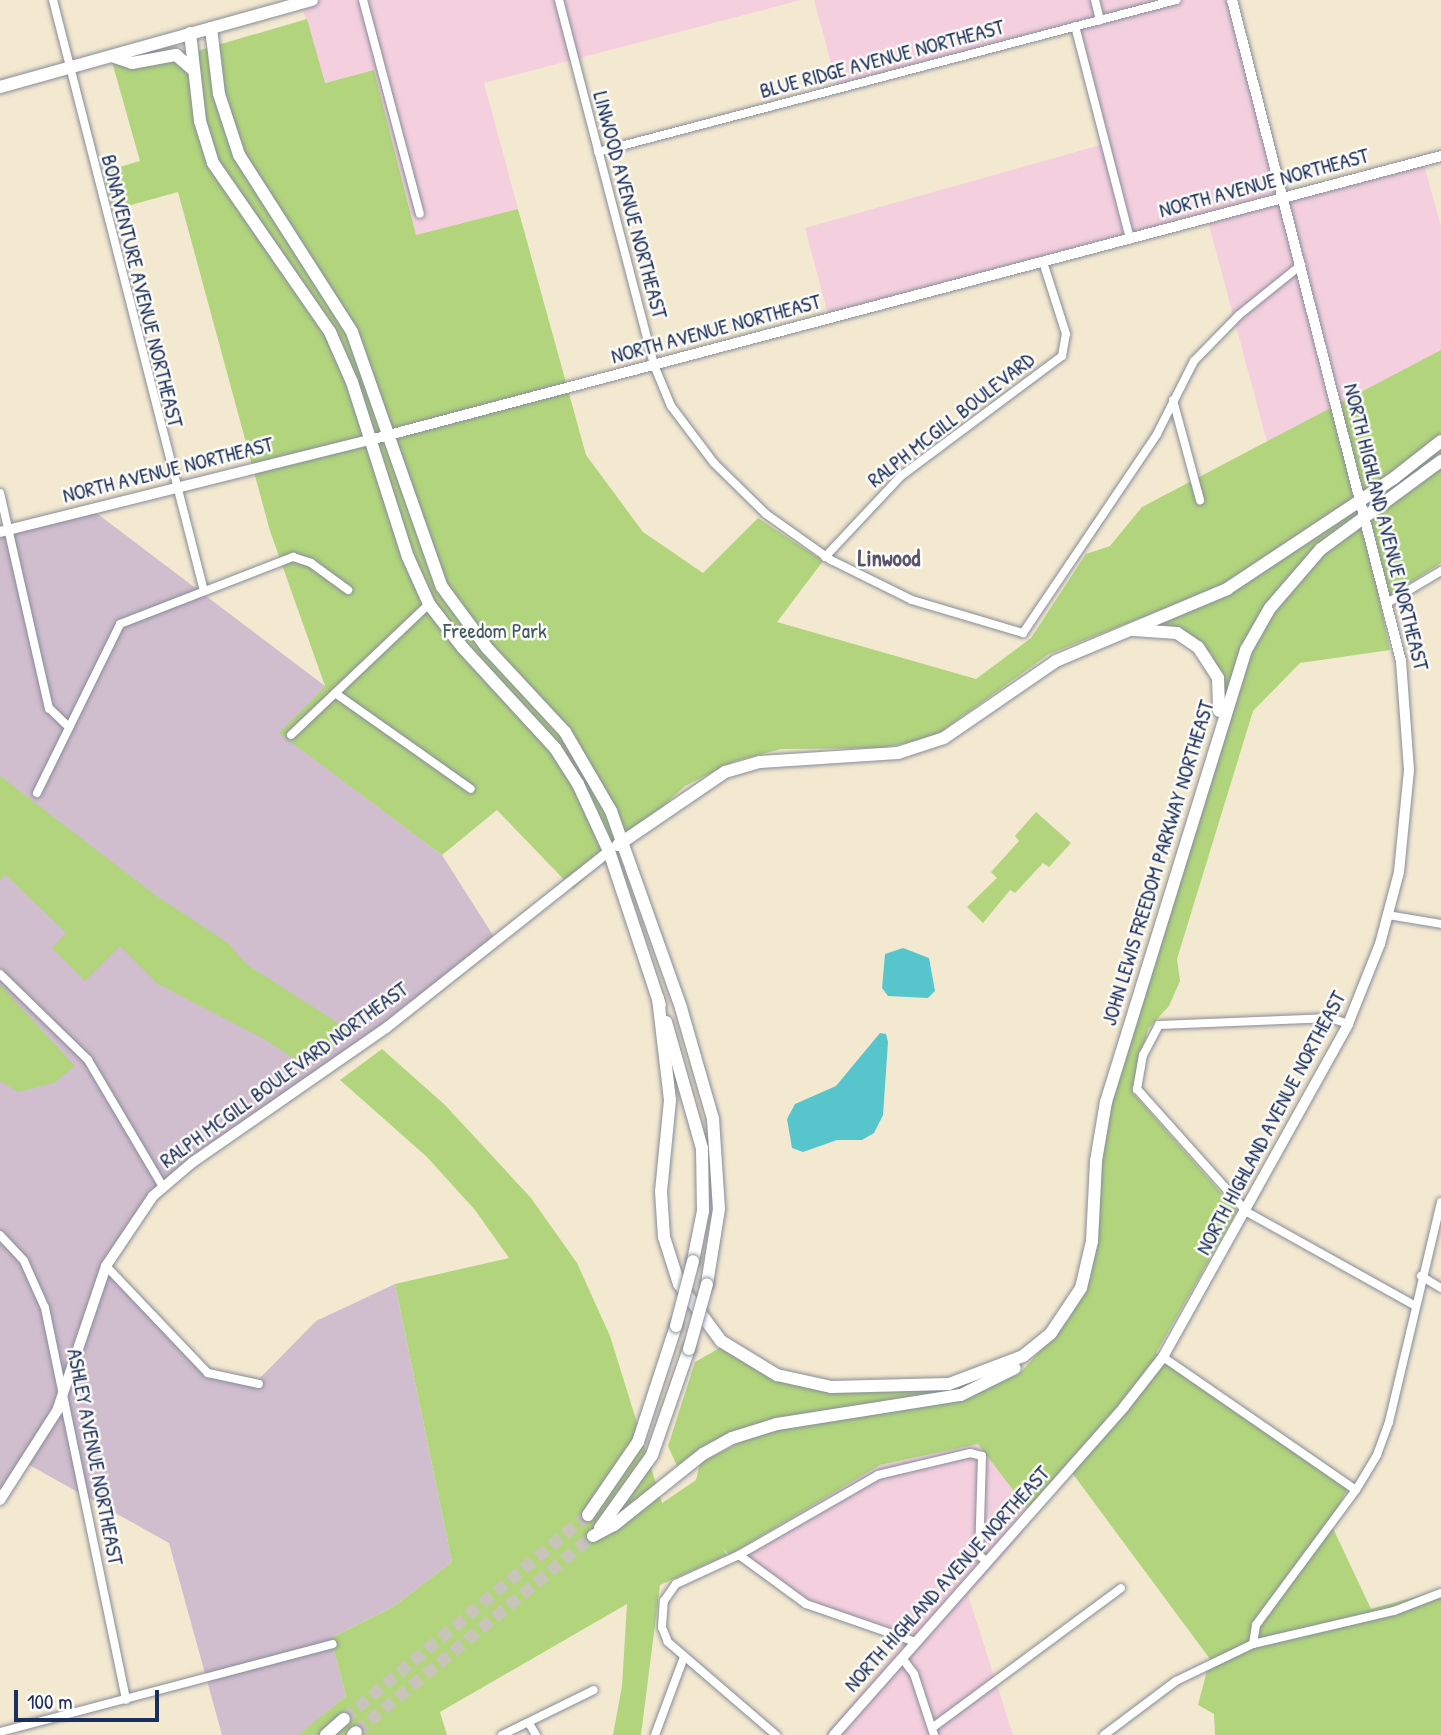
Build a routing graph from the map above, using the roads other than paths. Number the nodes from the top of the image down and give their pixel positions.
1 (53, 0) edge
2 (312, 0) edge
3 (363, 0) edge
4 (559, 0) edge
5 (1095, 0) edge
6 (1176, 0) edge
7 (1231, 0) edge
8 (1100, 20) junction
9 (1075, 26) junction
10 (211, 28) junction
11 (190, 33) junction
12 (111, 55) junction
13 (71, 68) junction
14 (194, 71) junction
15 (0, 87) edge
16 (598, 152) junction
17 (1441, 156) edge
18 (1284, 198) junction
19 (420, 214) dead end
20 (1129, 239) junction
21 (1043, 262) junction
22 (1301, 265) junction
23 (654, 365) junction
24 (1173, 400) junction
25 (389, 435) junction
26 (370, 440) junction
27 (1441, 441) edge
28 (1441, 461) edge
29 (176, 488) junction
30 (0, 493) edge
31 (1362, 499) junction
32 (1200, 500) dead end
33 (1367, 515) junction
34 (4, 531) edge
35 (825, 557) junction
36 (1441, 571) edge
37 (348, 590) dead end
38 (204, 591) junction
39 (1389, 602) junction
40 (429, 604) junction
41 (1096, 641) junction
42 (335, 693) junction
43 (69, 727) junction
44 (291, 735) dead end
45 (1215, 743) junction
46 (471, 789) dead end
47 (37, 793) dead end
48 (622, 842) junction
49 (609, 851) junction
50 (1388, 915) junction
51 (1441, 924) edge
52 (0, 974) edge
53 (658, 998) junction
54 (1348, 1024) junction
55 (163, 1187) junction
56 (1441, 1202) edge
57 (1247, 1212) junction
58 (0, 1235) edge
59 (106, 1266) junction
60 (1421, 1276) junction
61 (1441, 1288) edge
62 (1414, 1305) junction
63 (1038, 1346) junction
64 (1163, 1357) junction
65 (259, 1384) dead end
66 (65, 1390) junction
67 (1356, 1490) junction
68 (0, 1500) edge
69 (588, 1515) tunnel mouth
70 (739, 1555) junction
71 (987, 1562) junction
72 (1121, 1588) dead end
73 (1441, 1593) edge
74 (916, 1642) junction
75 (334, 1644) dead end
76 (1253, 1644) junction
77 (684, 1657) junction
78 (902, 1658) junction
79 (594, 1690) dead end
80 (126, 1699) junction
81 (344, 1718) tunnel mouth
82 (530, 1725) junction
83 (933, 1731) edge
84 (0, 1732) edge
85 (326, 1735) edge
86 (502, 1735) edge
87 (536, 1735) edge
88 (655, 1735) edge
89 (776, 1735) edge
90 (834, 1735) edge
91 (1104, 1735) edge

1 - 13 street, BONAVENTURE AVENUE NORTHEAST
2 - 10 highway
3 - 19 street
4 - 16 street, LINWOOD AVENUE NORTHEAST
5 - 8 street
6 - 8 street, BLUE RIDGE AVENUE NORTHEAST
7 - 18 main road, NORTH HIGHLAND AVENUE NORTHEAST
8 - 9 street, BLUE RIDGE AVENUE NORTHEAST
9 - 16 street, BLUE RIDGE AVENUE NORTHEAST
9 - 20 street
10 - 11 highway
10 - 25 highway
11 - 12 highway
11 - 14 highway
12 - 13 highway
12 - 14 highway
13 - 15 highway
13 - 29 street, BONAVENTURE AVENUE NORTHEAST
14 - 26 highway
16 - 23 street, LINWOOD AVENUE NORTHEAST
17 - 18 main road, NORTH AVENUE NORTHEAST
18 - 20 main road, NORTH AVENUE NORTHEAST
18 - 22 main road, NORTH HIGHLAND AVENUE NORTHEAST
20 - 21 main road, NORTH AVENUE NORTHEAST
21 - 23 main road, NORTH AVENUE NORTHEAST
21 - 35 street, RALPH MCGILL BOULEVARD
22 - 24 street
22 - 31 main road, NORTH HIGHLAND AVENUE NORTHEAST
23 - 25 main road, NORTH AVENUE NORTHEAST
23 - 35 street, LINWOOD AVENUE NORTHEAST
24 - 32 street
24 - 35 street, LINWOOD AVENUE NORTHEAST
25 - 26 main road, NORTH AVENUE NORTHEAST
25 - 48 highway
26 - 29 main road, NORTH AVENUE NORTHEAST
26 - 40 highway
27 - 31 highway
28 - 33 highway, JOHN LEWIS FREEDOM PARKWAY NORTHEAST
29 - 34 main road, NORTH AVENUE NORTHEAST
29 - 38 street, BONAVENTURE AVENUE NORTHEAST
30 - 34 street
31 - 33 main road, NORTH HIGHLAND AVENUE NORTHEAST
31 - 41 highway
33 - 39 main road, NORTH HIGHLAND AVENUE NORTHEAST
33 - 45 highway, JOHN LEWIS FREEDOM PARKWAY NORTHEAST
34 - 43 street
36 - 39 street
37 - 38 street
38 - 43 street
39 - 50 main road, NORTH HIGHLAND AVENUE NORTHEAST
40 - 42 street
40 - 49 highway
41 - 45 highway
41 - 48 highway
42 - 44 street
42 - 46 street
43 - 47 street
45 - 63 highway, JOHN LEWIS FREEDOM PARKWAY NORTHEAST
48 - 49 highway
48 - 63 highway, bridge
49 - 53 highway
49 - 55 main road, RALPH MCGILL BOULEVARD NORTHEAST
50 - 51 street
50 - 54 main road, NORTH HIGHLAND AVENUE NORTHEAST
52 - 55 street
53 - 63 highway
53 - 69 highway, bridge
54 - 57 main road, NORTH HIGHLAND AVENUE NORTHEAST
54 - 57 street
55 - 59 main road, RALPH MCGILL BOULEVARD NORTHEAST
56 - 60 street
57 - 62 street
57 - 64 main road, NORTH HIGHLAND AVENUE NORTHEAST
58 - 66 street, ASHLEY AVENUE NORTHEAST
59 - 65 street
59 - 66 main road, RALPH MCGILL BOULEVARD NORTHEAST
60 - 61 street
60 - 62 street
62 - 67 street
64 - 67 street
64 - 71 main road, NORTH HIGHLAND AVENUE NORTHEAST
66 - 68 main road, RALPH MCGILL BOULEVARD NORTHEAST
66 - 80 street, ASHLEY AVENUE NORTHEAST
67 - 76 street
70 - 71 street
70 - 74 street
70 - 77 street
71 - 74 main road, NORTH HIGHLAND AVENUE NORTHEAST
72 - 83 street
73 - 76 street
74 - 78 main road, NORTH HIGHLAND AVENUE NORTHEAST
75 - 80 street
76 - 91 street
77 - 88 street
77 - 89 street
78 - 83 street
78 - 90 main road, NORTH HIGHLAND AVENUE NORTHEAST
79 - 82 street
80 - 84 street
81 - 85 highway
82 - 86 street
82 - 87 street

